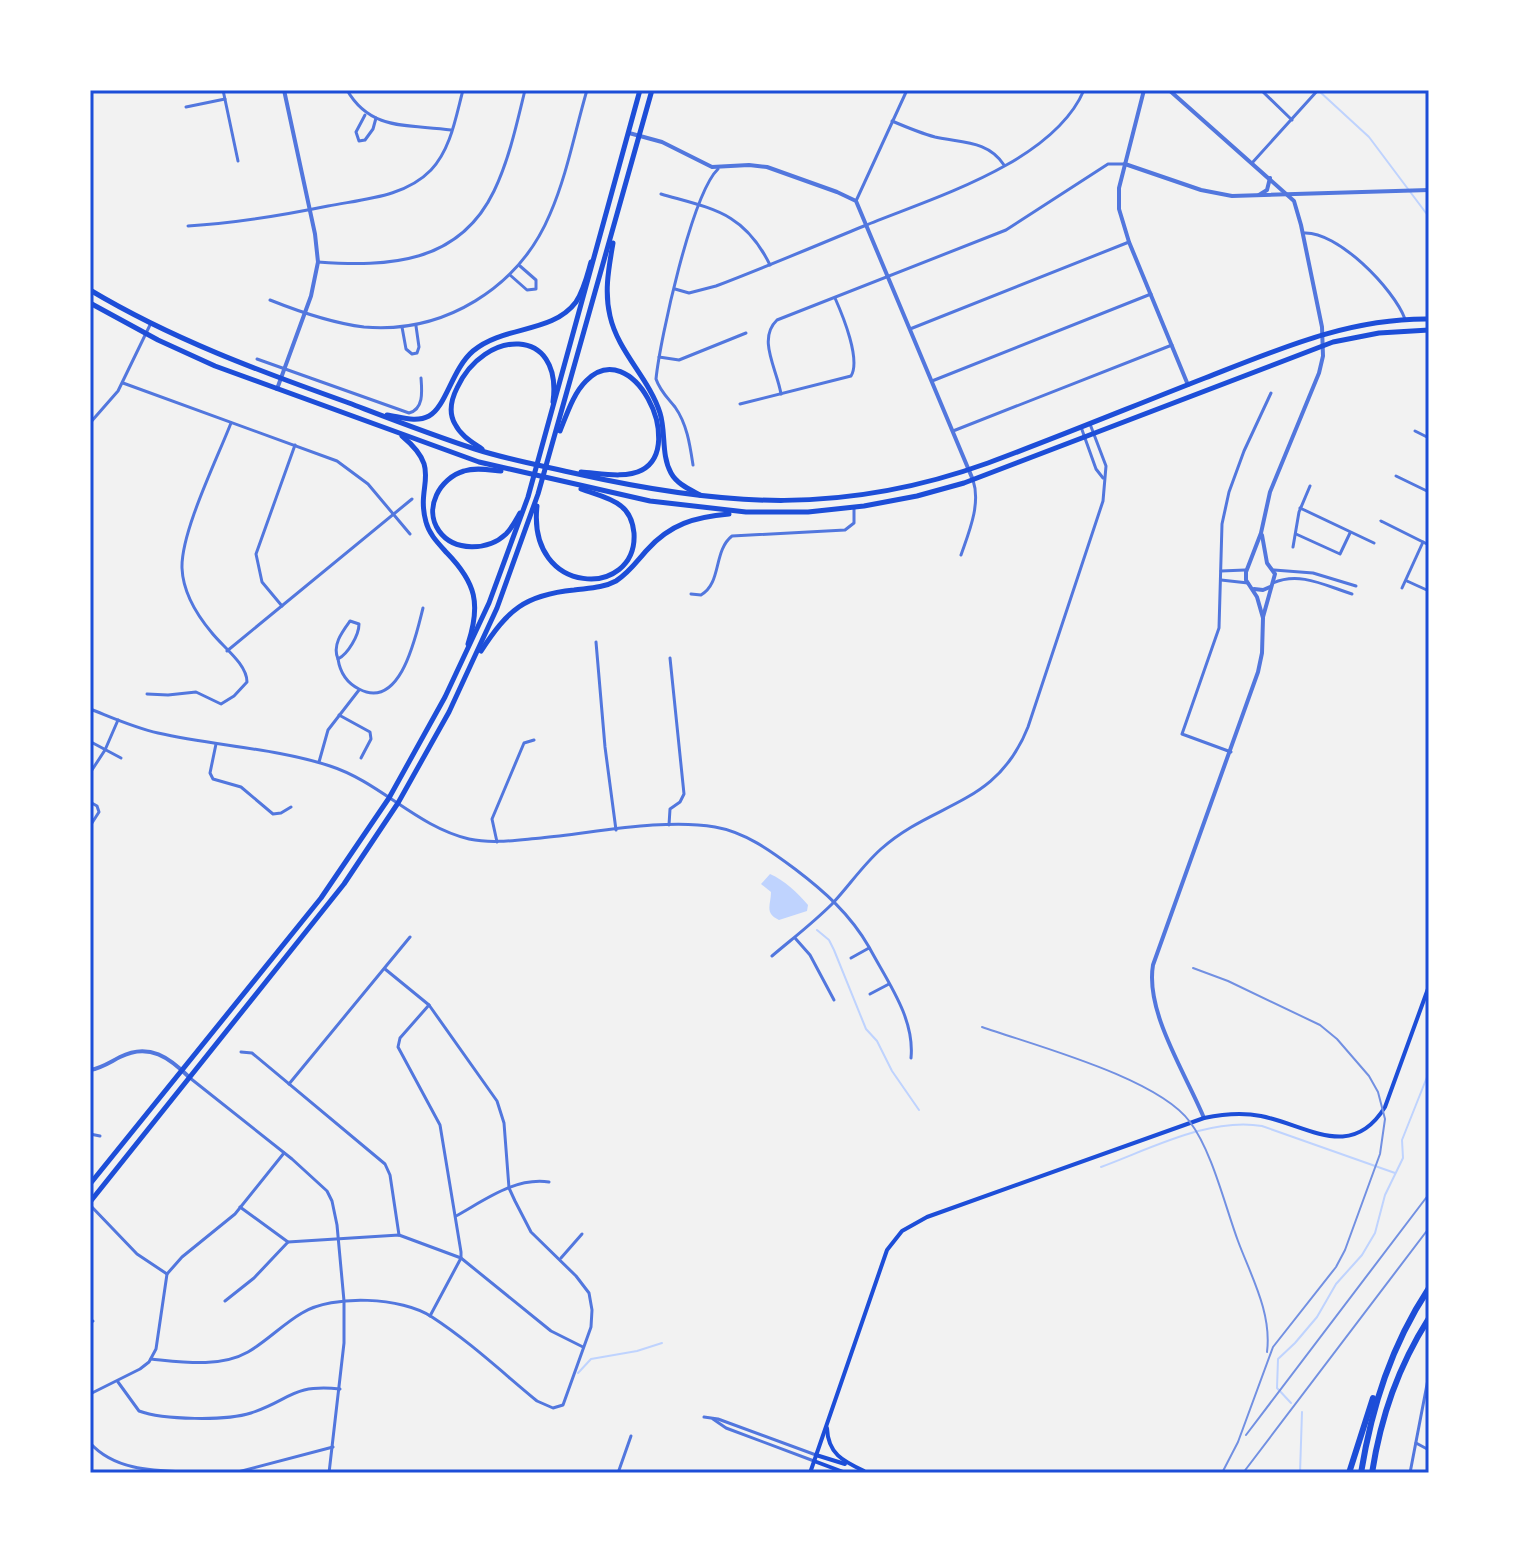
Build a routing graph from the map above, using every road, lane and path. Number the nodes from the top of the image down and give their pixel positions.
1 (223, 90) edge
2 (284, 90) edge
3 (347, 90) edge
4 (463, 90) edge
5 (525, 90) edge
6 (587, 90) edge
7 (640, 90) edge
8 (652, 90) edge
9 (907, 90) edge
10 (1084, 90) edge
11 (1144, 90) edge
12 (1261, 90) edge
13 (1318, 90) edge
14 (1368, 90) edge
15 (1397, 90) edge
16 (1171, 91) edge
17 (225, 99) junction
18 (186, 107) dead end
19 (366, 114) junction
20 (376, 118) junction
21 (1292, 120) junction
22 (892, 121) junction
23 (451, 130) junction
24 (629, 133) junction
25 (639, 136) junction
26 (238, 161) dead end
27 (1252, 163) junction
28 (1125, 164) junction
29 (1004, 165) junction
30 (718, 169) junction
31 (1270, 178) junction
32 (1429, 190) edge
33 (661, 194) dead end
34 (1289, 195) junction
35 (1258, 196) junction
36 (856, 201) junction
37 (698, 205) junction
38 (310, 210) junction
39 (615, 223) junction
40 (866, 225) junction
41 (188, 226) dead end
42 (1303, 233) junction
43 (600, 239) junction
44 (1129, 242) junction
45 (318, 262) junction
46 (519, 265) junction
47 (770, 265) junction
48 (510, 275) junction
49 (888, 278) junction
50 (675, 289) junction
51 (90, 290) edge
52 (1151, 294) junction
53 (835, 298) junction
54 (270, 300) dead end
55 (90, 303) edge
56 (305, 313) junction
57 (1405, 319) junction
58 (1429, 319) edge
59 (151, 323) junction
60 (416, 325) junction
61 (402, 327) junction
62 (910, 329) junction
63 (1429, 330) edge
64 (746, 333) dead end
65 (1322, 333) junction
66 (146, 334) junction
67 (1172, 345) junction
68 (1323, 345) junction
69 (659, 357) junction
70 (257, 359) dead end
71 (285, 369) junction
72 (421, 378) dead end
73 (281, 379) junction
74 (932, 381) junction
75 (123, 383) junction
76 (1188, 385) junction
77 (277, 389) junction
78 (1271, 393) dead end
79 (781, 394) junction
80 (740, 404) dead end
81 (369, 411) junction
82 (551, 420) junction
83 (90, 423) edge
84 (231, 423) junction
85 (1090, 423) junction
86 (1081, 427) junction
87 (953, 431) junction
88 (1415, 431) dead end
89 (398, 433) junction
90 (1094, 434) junction
91 (1085, 437) junction
92 (1429, 438) edge
93 (295, 445) junction
94 (487, 452) junction
95 (550, 454) junction
96 (693, 465) dead end
97 (969, 470) junction
98 (565, 471) junction
99 (518, 473) junction
100 (1396, 476) dead end
101 (1103, 478) junction
102 (973, 480) junction
103 (561, 482) junction
104 (1310, 486) dead end
105 (1429, 492) edge
106 (538, 494) junction
107 (853, 496) junction
108 (528, 497) junction
109 (704, 498) junction
110 (412, 499) dead end
111 (854, 507) junction
112 (1300, 508) junction
113 (746, 512) junction
114 (395, 515) junction
115 (1381, 521) dead end
116 (1351, 532) junction
117 (1261, 533) junction
118 (410, 534) dead end
119 (1296, 534) junction
120 (1423, 542) junction
121 (1374, 543) dead end
122 (1429, 545) edge
123 (1293, 547) dead end
124 (961, 555) dead end
125 (1267, 563) junction
126 (1249, 567) junction
127 (1274, 570) junction
128 (1221, 571) junction
129 (1221, 580) junction
130 (1406, 580) junction
131 (1248, 583) junction
132 (1272, 585) junction
133 (1356, 586) dead end
134 (1402, 588) dead end
135 (1254, 589) junction
136 (1429, 591) edge
137 (691, 594) dead end
138 (1352, 594) dead end
139 (282, 606) junction
140 (423, 608) dead end
141 (1263, 618) junction
142 (596, 642) dead end
143 (227, 651) junction
144 (670, 658) dead end
145 (338, 659) junction
146 (462, 662) junction
147 (472, 665) junction
148 (359, 689) junction
149 (147, 694) dead end
150 (90, 709) edge
151 (339, 715) junction
152 (118, 720) junction
153 (534, 740) dead end
154 (91, 742) edge
155 (216, 744) junction
156 (105, 750) junction
157 (1231, 752) junction
158 (121, 758) dead end
159 (361, 758) dead end
160 (319, 762) junction
161 (90, 773) edge
162 (389, 798) junction
163 (90, 802) edge
164 (398, 803) junction
165 (291, 807) dead end
166 (669, 825) junction
167 (90, 826) edge
168 (616, 830) junction
169 (497, 842) junction
170 (834, 901) junction
171 (292, 934) junction
172 (410, 937) dead end
173 (302, 938) junction
174 (795, 938) junction
175 (869, 948) junction
176 (772, 956) dead end
177 (851, 958) dead end
178 (385, 969) junction
179 (889, 984) junction
180 (1429, 986) edge
181 (870, 994) dead end
182 (834, 1000) dead end
183 (429, 1005) junction
184 (241, 1052) dead end
185 (911, 1058) dead end
186 (182, 1069) junction
187 (90, 1070) edge
188 (190, 1078) junction
189 (289, 1084) junction
190 (1204, 1118) junction
191 (90, 1134) edge
192 (100, 1136) dead end
193 (284, 1153) junction
194 (549, 1182) dead end
195 (90, 1184) edge
196 (509, 1188) junction
197 (90, 1203) edge
198 (240, 1207) junction
199 (456, 1216) junction
200 (582, 1234) dead end
201 (399, 1235) junction
202 (338, 1238) junction
203 (288, 1242) junction
204 (461, 1258) junction
205 (560, 1260) junction
206 (167, 1274) junction
207 (1429, 1288) edge
208 (225, 1301) dead end
209 (344, 1301) junction
210 (430, 1316) junction
211 (1429, 1318) edge
212 (583, 1347) junction
213 (151, 1359) junction
214 (1386, 1370) junction
215 (1429, 1374) edge
216 (118, 1380) junction
217 (340, 1389) junction
218 (90, 1394) edge
219 (704, 1417) dead end
220 (827, 1426) junction
221 (631, 1436) dead end
222 (90, 1443) edge
223 (1416, 1443) junction
224 (333, 1447) junction
225 (1429, 1450) edge
226 (815, 1458) junction
227 (867, 1472) edge
228 (206, 1473) edge
229 (234, 1473) edge
230 (329, 1473) edge
231 (618, 1473) edge
232 (810, 1473) edge
233 (832, 1473) edge
234 (838, 1473) edge
235 (846, 1473) edge
236 (1349, 1473) edge
237 (1361, 1473) edge
238 (1372, 1473) edge
239 (1410, 1473) edge

1 - 17 street
2 - 38 street
3 - 19 street
4 - 23 street
5 - 45 street
6 - 46 street
7 - 24 main road
8 - 25 main road
9 - 22 street
10 - 29 street
11 - 28 street
12 - 21 street
13 - 21 street
14 - 15 street
16 - 27 street
17 - 18 street
17 - 26 street
19 - 20 street
19 - 20 street
20 - 23 street
21 - 27 street
22 - 29 street
22 - 36 street
23 - 38 street
24 - 25 street
24 - 43 main road
25 - 30 street
25 - 39 main road
27 - 31 street
28 - 35 street
28 - 44 street
28 - 49 street
29 - 40 street
30 - 36 street
30 - 37 street
31 - 34 street
31 - 35 street
32 - 34 street
33 - 37 street
34 - 35 street
34 - 42 street
36 - 40 street
37 - 47 street
37 - 50 street
38 - 41 street
38 - 45 street
39 - 95 main road
39 - 109 main road
40 - 47 street
40 - 49 street
42 - 57 street
42 - 65 street
43 - 81 main road
43 - 82 main road
44 - 52 street
44 - 62 street
45 - 56 street
46 - 48 street
46 - 48 street
47 - 50 street
48 - 60 street
49 - 53 street
49 - 62 street
50 - 69 street
51 - 59 main road
52 - 67 street
52 - 74 street
53 - 79 street
53 - 79 street
54 - 56 street
55 - 66 main road
56 - 61 street
56 - 71 street
57 - 58 main road
57 - 65 main road
59 - 66 street
59 - 73 main road
60 - 61 street
60 - 61 street
62 - 74 street
63 - 68 main road
64 - 69 street
65 - 68 street
65 - 76 main road
66 - 75 street
66 - 77 main road
67 - 76 street
67 - 87 street
68 - 90 main road
68 - 117 street
69 - 96 street
70 - 71 street
71 - 72 street
71 - 73 street
73 - 77 street
73 - 81 main road
74 - 87 street
75 - 83 street
75 - 84 street
76 - 85 main road
77 - 89 main road
78 - 128 street
79 - 80 street
81 - 94 main road
82 - 94 main road
82 - 108 main road
84 - 93 street
84 - 143 street
85 - 86 main road
85 - 90 street
86 - 91 street
86 - 97 main road
87 - 97 street
88 - 92 street
89 - 99 main road
89 - 146 main road
90 - 91 main road
90 - 101 street
91 - 101 street
91 - 102 main road
93 - 114 street
93 - 139 street
94 - 98 main road
95 - 98 main road
95 - 106 main road
97 - 102 street
97 - 107 main road
98 - 109 main road
99 - 103 main road
99 - 108 main road
100 - 105 street
101 - 170 street
102 - 111 main road
102 - 124 street
103 - 106 main road
103 - 113 main road
104 - 112 street
106 - 147 main road
107 - 109 main road
107 - 111 main road
108 - 146 main road
110 - 114 street
111 - 113 main road
111 - 137 street
112 - 116 street
112 - 119 street
113 - 147 main road
114 - 118 street
114 - 139 street
115 - 120 street
116 - 119 street
116 - 121 street
117 - 125 street
117 - 126 street
119 - 123 street
120 - 122 street
120 - 130 street
125 - 126 street
125 - 127 street
126 - 128 street
126 - 131 street
127 - 132 street
127 - 133 street
128 - 129 street
129 - 131 street
129 - 157 street
130 - 134 street
130 - 136 street
131 - 135 street
132 - 135 street
132 - 138 street
132 - 141 street
135 - 141 street
139 - 143 street
140 - 148 street
141 - 157 street
142 - 168 street
143 - 149 street
144 - 166 street
145 - 145 street
145 - 148 street
146 - 162 main road
147 - 164 main road
148 - 151 street
150 - 152 street
151 - 159 street
151 - 160 street
152 - 155 street
152 - 156 street
153 - 169 street
154 - 156 street
155 - 160 street
155 - 165 street
156 - 158 street
156 - 161 street
157 - 190 street
160 - 162 street
162 - 164 street
162 - 171 main road
163 - 167 street
164 - 169 street
164 - 173 main road
166 - 168 street
166 - 170 street
168 - 169 street
170 - 174 street
170 - 175 street
171 - 173 main road
171 - 186 main road
172 - 178 street
173 - 188 main road
174 - 176 street
174 - 182 street
175 - 177 street
175 - 179 street
178 - 183 street
178 - 189 street
179 - 181 street
179 - 185 street
180 - 190 main road
183 - 196 street
183 - 199 street
184 - 189 street
186 - 187 street
186 - 188 street
186 - 195 main road
188 - 193 street
188 - 197 main road
189 - 201 street
190 - 220 main road
191 - 192 street
193 - 198 street
193 - 202 street
194 - 196 street
196 - 199 street
196 - 205 street
197 - 206 street
198 - 203 street
198 - 206 street
199 - 204 street
200 - 205 street
201 - 202 street
201 - 204 street
202 - 203 street
202 - 209 street
203 - 208 street
204 - 210 street
204 - 212 street
205 - 212 street
206 - 213 street
207 - 214 highway
209 - 210 street
209 - 213 street
209 - 217 street
210 - 212 street
211 - 238 highway
213 - 216 street
214 - 236 highway
214 - 237 highway
215 - 223 street
216 - 217 street
216 - 218 street
217 - 224 street
219 - 226 street
220 - 226 main road
220 - 227 main road
221 - 231 street
222 - 228 street
223 - 225 street
223 - 239 street
224 - 229 street
224 - 230 street
226 - 227 main road
226 - 232 main road
226 - 235 main road
233 - 234 main road

